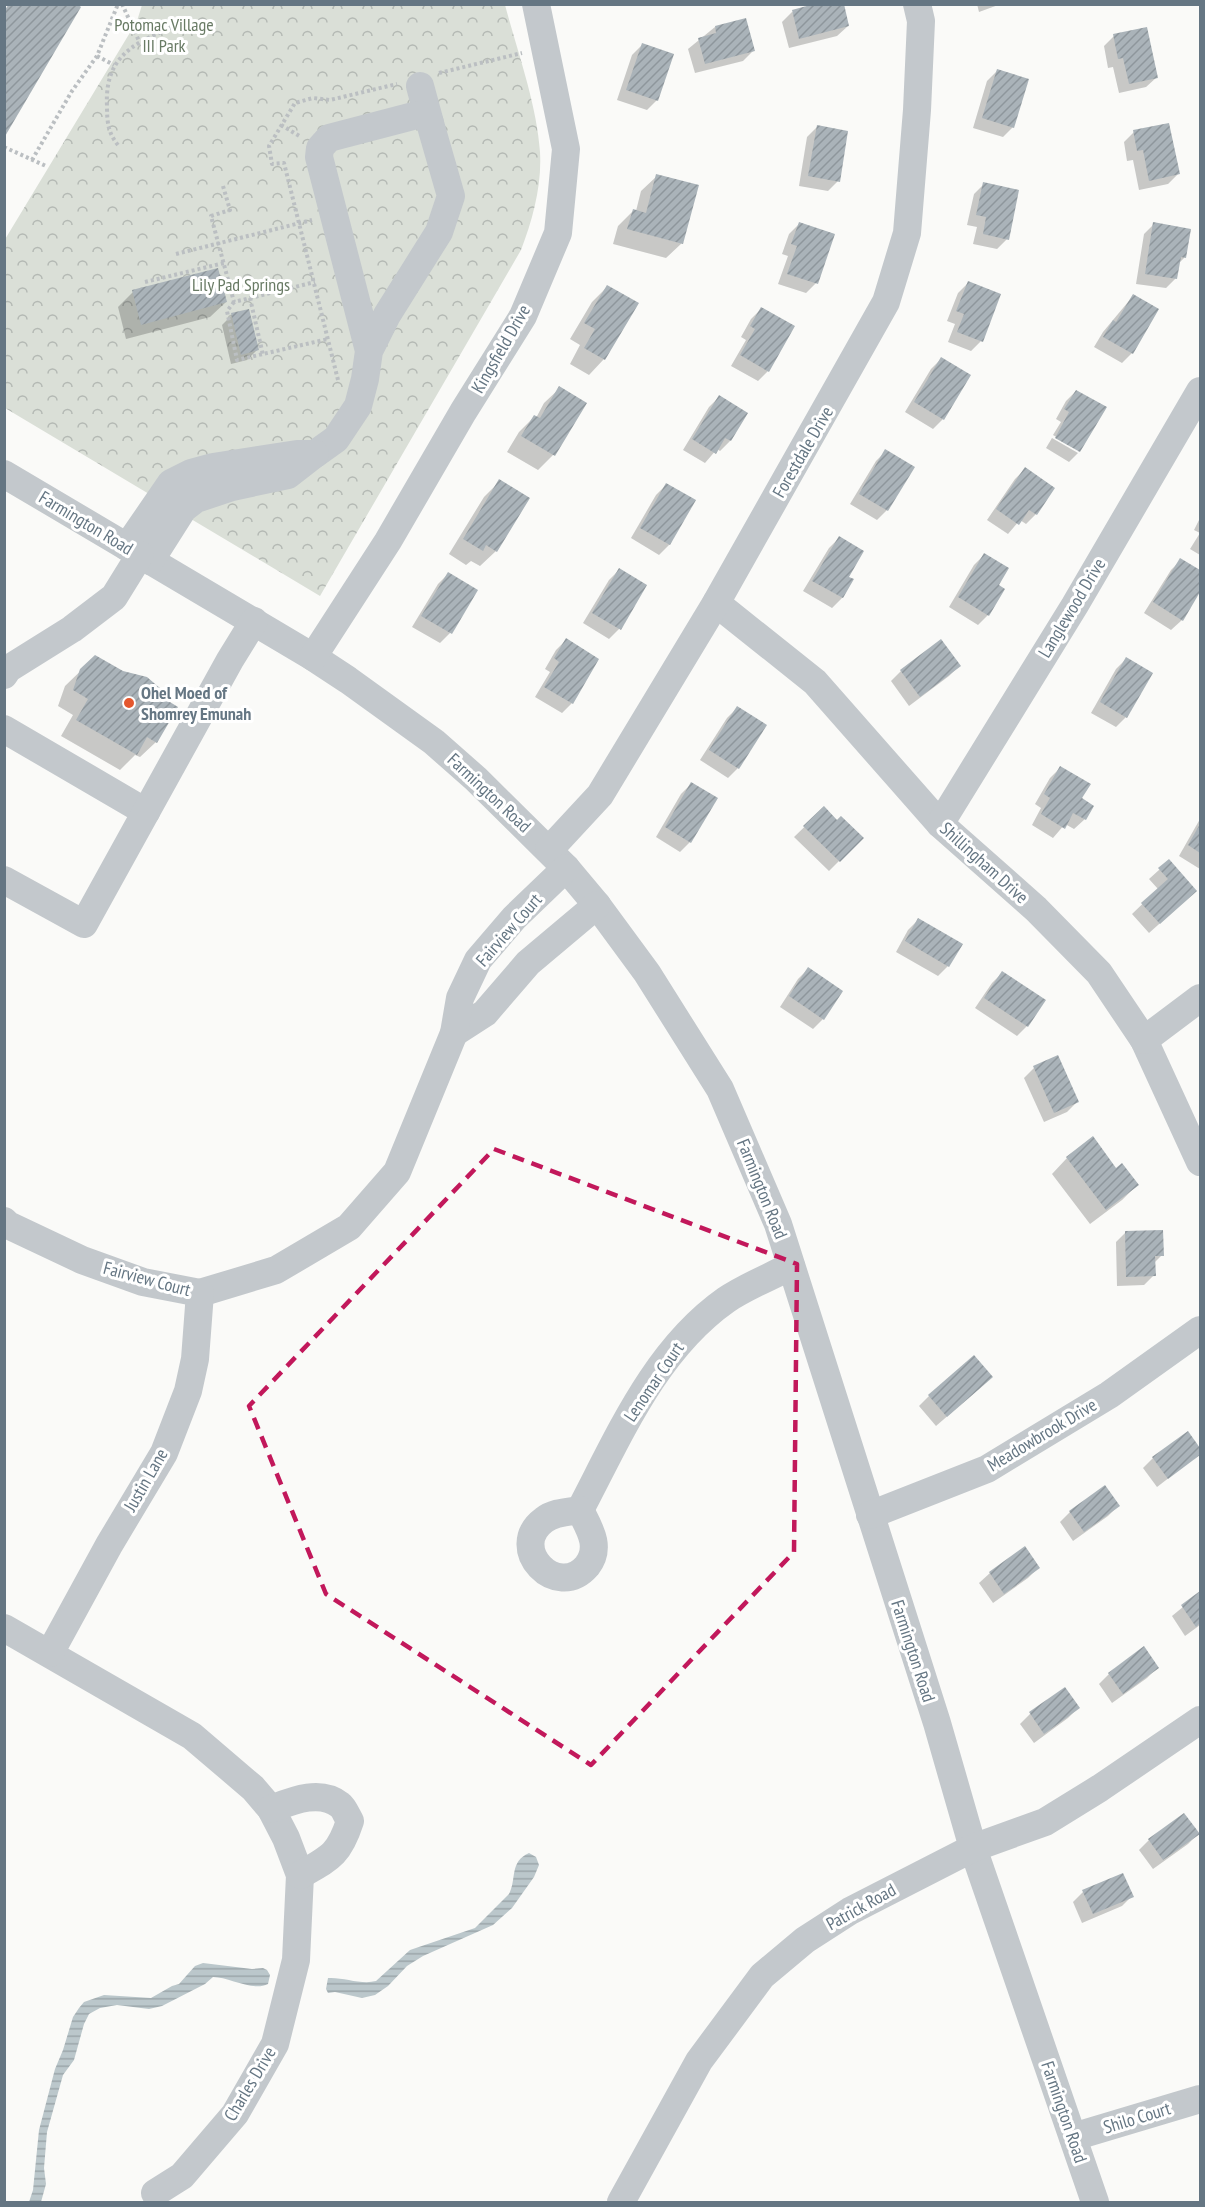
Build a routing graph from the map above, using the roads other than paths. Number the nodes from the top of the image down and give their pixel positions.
1 (917, 4) edge
2 (538, 5) edge
3 (420, 86) dead end
4 (430, 123) junction
5 (369, 351) junction
6 (1200, 391) edge
7 (4, 474) edge
8 (139, 554) junction
9 (716, 603) junction
10 (254, 621) junction
11 (313, 657) junction
12 (4, 675) edge
13 (4, 729) edge
14 (146, 812) junction
15 (940, 824) junction
16 (557, 859) junction
17 (4, 880) edge
18 (597, 905) junction
19 (1200, 998) edge
20 (454, 1033) junction
21 (1144, 1040) junction
22 (1200, 1162) edge
23 (4, 1221) edge
24 (791, 1266) junction
25 (200, 1293) junction
26 (1200, 1330) edge
27 (580, 1510) dead end
28 (870, 1515) junction
29 (4, 1628) edge
30 (50, 1653) junction
31 (1200, 1720) edge
32 (271, 1809) junction
33 (973, 1848) junction
34 (300, 1875) junction
35 (1200, 2099) edge
36 (1073, 2137) junction
37 (155, 2193) dead end
38 (621, 2202) edge
39 (1095, 2202) edge

1 - 9 street, Forestdale Drive
2 - 11 street, Kingsfield Drive
3 - 4 street
4 - 5 street
4 - 5 street
5 - 8 street
6 - 15 street, Langlewood Drive
7 - 8 street, Farmington Road
8 - 10 street, Farmington Road
8 - 12 street
9 - 15 street, Shillingham Drive
9 - 16 street, Forestdale Drive
10 - 11 street, Farmington Road
10 - 14 street
11 - 16 street, Farmington Road
13 - 14 street
14 - 17 street
15 - 21 street, Shillingham Drive
16 - 18 street, Farmington Road
16 - 20 street, Fairview Court
18 - 20 street, Fairview Court
18 - 24 street, Farmington Road
19 - 21 street
20 - 25 street, Fairview Court
21 - 22 street, Shillingham Drive
23 - 25 street, Fairview Court
24 - 27 street, Lenomar Court
24 - 28 street, Farmington Road
25 - 30 street, Justin Lane
26 - 28 street, Meadowbrook Drive
28 - 33 street, Farmington Road
29 - 30 street, Charles Drive
30 - 32 street, Charles Drive
31 - 33 street, Patrick Road
32 - 34 street, Charles Drive
32 - 34 street
33 - 36 street, Farmington Road
33 - 38 street, Patrick Road
34 - 37 street, Charles Drive
35 - 36 street, Shilo Court
36 - 39 street, Farmington Road

